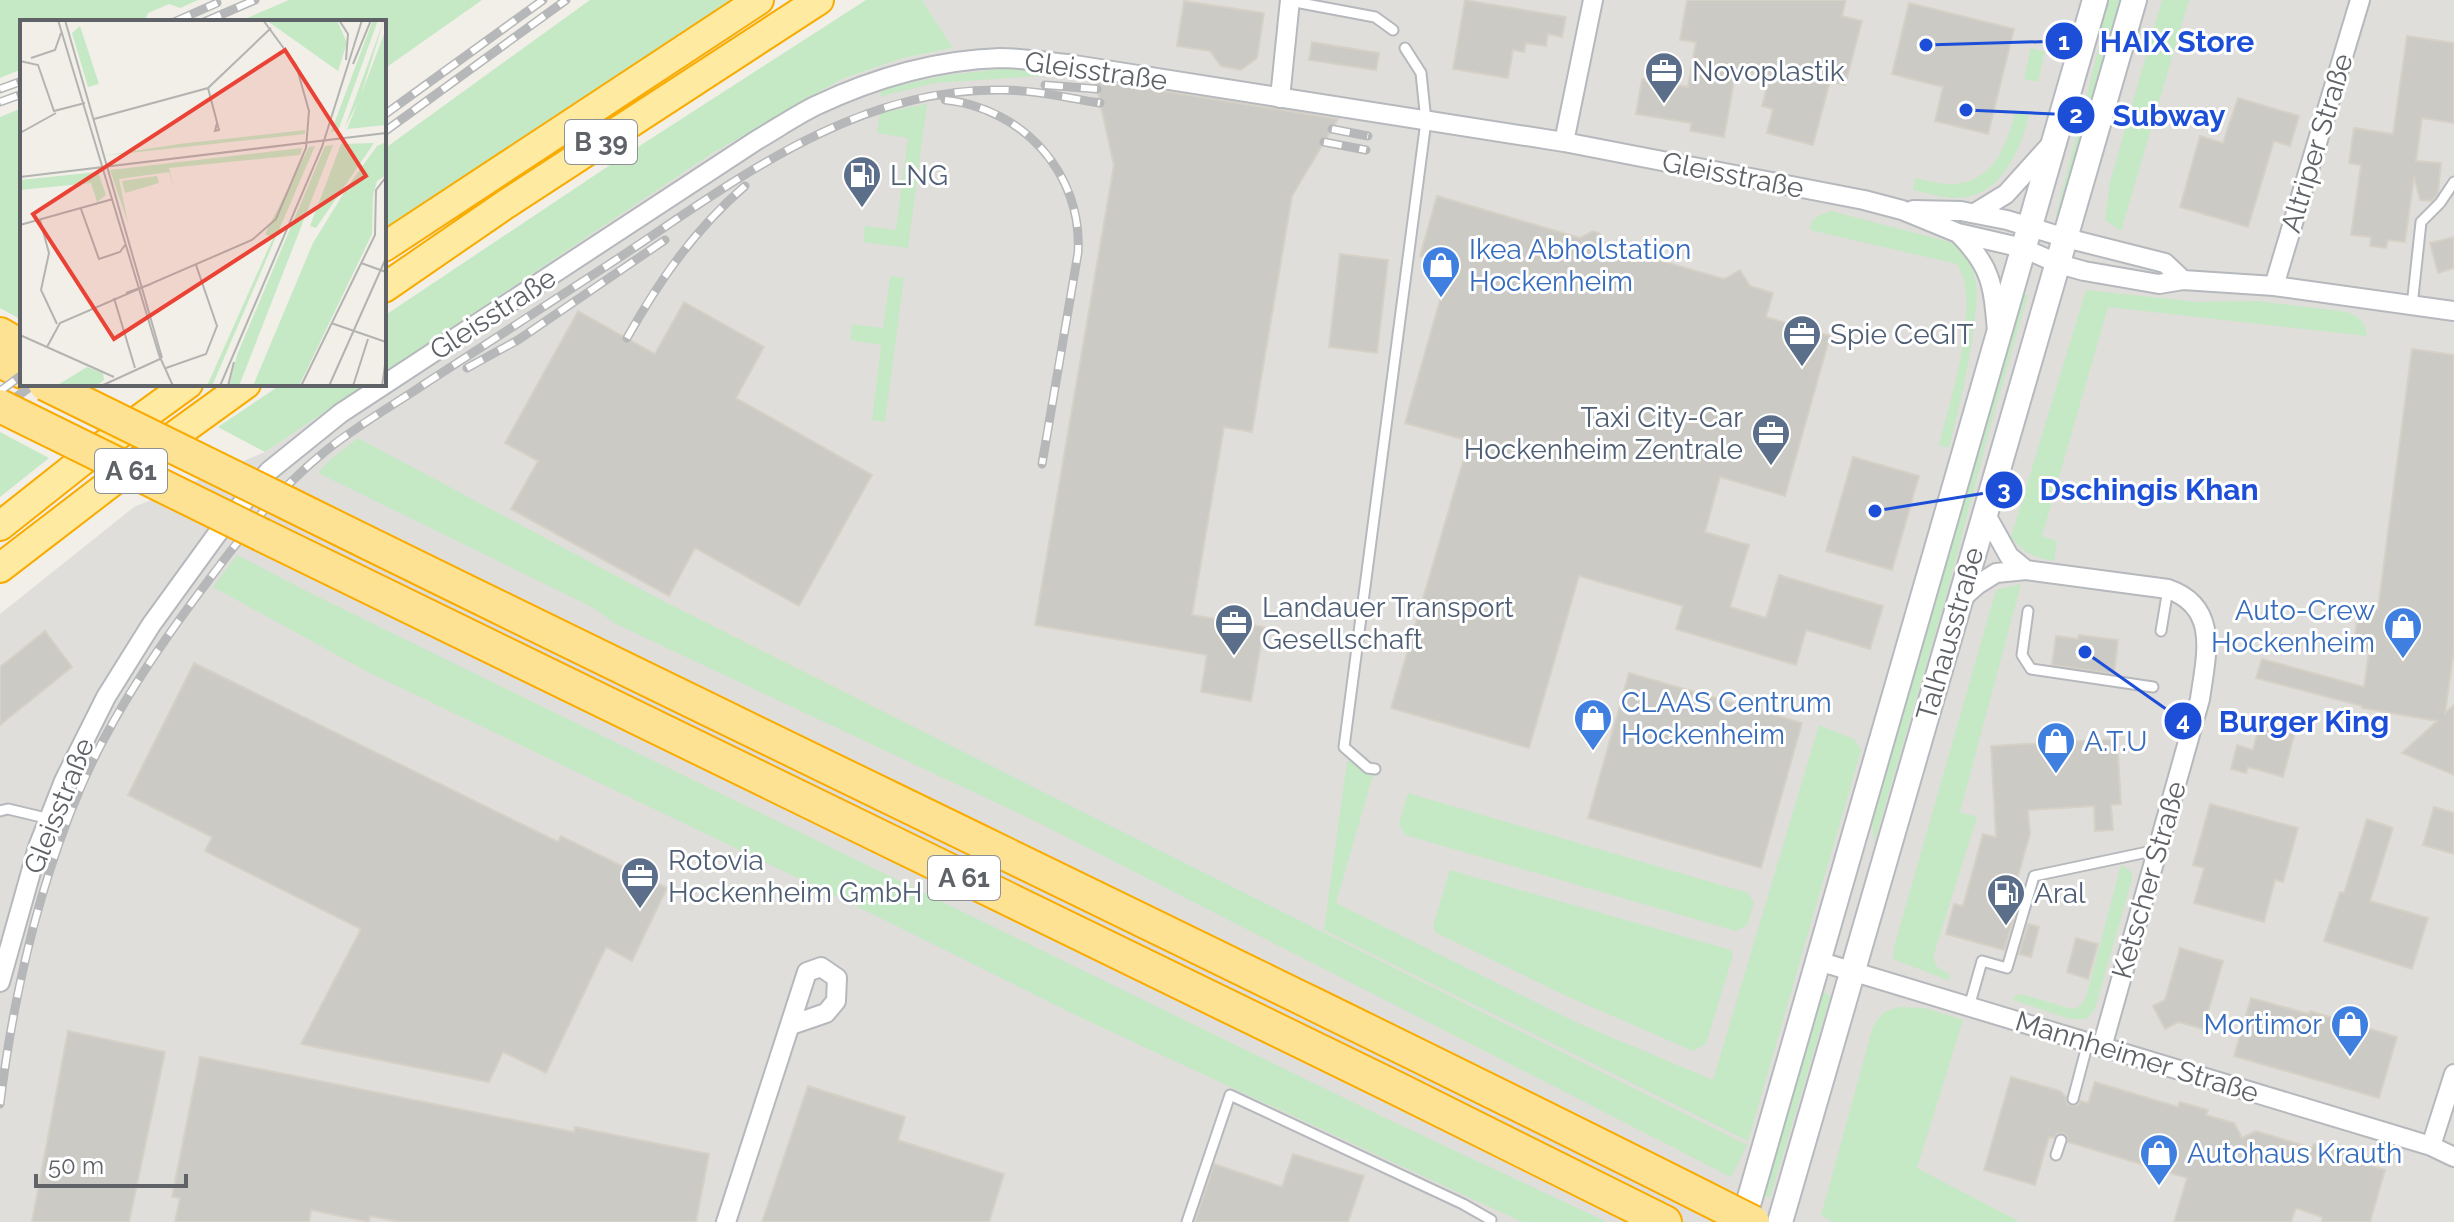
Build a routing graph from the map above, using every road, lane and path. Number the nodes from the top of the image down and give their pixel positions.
1 (759, 0) edge
2 (819, 0) edge
3 (1593, 0) edge
4 (2095, 0) edge
5 (2134, 0) edge
6 (2360, 0) edge
7 (1290, 1) edge
8 (1393, 30) dead end
9 (1405, 48) dead end
10 (1280, 98) junction
11 (1426, 121) junction
12 (2054, 141) junction
13 (1564, 142) junction
14 (2454, 182) edge
15 (1902, 210) junction
16 (1975, 213) junction
17 (1958, 233) junction
18 (2026, 238) junction
19 (2066, 238) junction
20 (386, 246) edge
21 (2059, 264) junction
22 (2183, 280) junction
23 (2274, 286) junction
24 (386, 287) edge
25 (2412, 306) junction
26 (2454, 311) edge
27 (1998, 338) junction
28 (8, 346) edge
29 (20, 368) edge
30 (386, 384) edge
31 (49, 386) edge
32 (90, 386) edge
33 (185, 386) edge
34 (243, 386) edge
35 (382, 386) edge
36 (0, 406) edge
37 (209, 466) junction
38 (1985, 513) junction
39 (0, 526) edge
40 (0, 568) edge
41 (2026, 570) junction
42 (2168, 589) junction
43 (1961, 599) junction
44 (2028, 611) dead end
45 (2161, 631) dead end
46 (2153, 687) dead end
47 (1375, 769) dead end
48 (0, 811) edge
49 (50, 819) junction
50 (2157, 850) junction
51 (1818, 961) junction
52 (1852, 973) junction
53 (0, 982) edge
54 (1969, 1007) junction
55 (791, 1025) dead end
56 (2095, 1044) junction
57 (2454, 1074) edge
58 (2073, 1099) dead end
59 (2061, 1140) dead end
60 (2431, 1146) junction
61 (2056, 1155) dead end
62 (2454, 1157) edge
63 (1742, 1218) edge
64 (726, 1222) edge
65 (1187, 1222) edge
66 (1490, 1222) edge
67 (1665, 1222) edge
68 (1780, 1222) edge

1 - 20 highway, B 39
2 - 24 highway, B 39
3 - 13 street
4 - 12 main road, Talhausstraße
5 - 19 main road, Talhausstraße
6 - 23 street, Altriper Straße
7 - 8 lane
7 - 10 street
9 - 11 lane
10 - 11 street, Gleisstraße
10 - 30 street, Gleisstraße
11 - 13 street, Gleisstraße
11 - 47 lane
12 - 16 street
12 - 18 main road, Talhausstraße
13 - 15 street, Gleisstraße
14 - 25 lane
15 - 16 street, Gleisstraße
15 - 17 street, Gleisstraße
16 - 18 street, Gleisstraße
17 - 18 street, Gleisstraße
17 - 27 street
18 - 19 street
18 - 21 street
18 - 27 main road, Talhausstraße
19 - 21 main road, Talhausstraße
19 - 22 street
21 - 22 street
21 - 38 main road, Talhausstraße
22 - 23 street
23 - 25 street
25 - 26 street
27 - 51 main road, Talhausstraße
28 - 29 highway
31 - 37 highway, A 61, bridge
32 - 37 highway, A 61, bridge
33 - 39 highway
34 - 40 highway
35 - 49 street, Gleisstraße
36 - 67 highway, A 61, bridge
37 - 63 highway, A 61, bridge
38 - 41 street
38 - 43 main road, Talhausstraße
41 - 42 street, Ketscher Straße
41 - 43 street, Ketscher Straße
42 - 45 lane
42 - 50 street, Ketscher Straße
43 - 52 main road, Talhausstraße
44 - 46 lane
48 - 49 lane
49 - 53 street, Gleisstraße
50 - 54 lane
50 - 56 street, Ketscher Straße
51 - 52 street, Mannheimer Straße
51 - 63 main road, Talhausstraße
52 - 54 street, Mannheimer Straße
52 - 68 main road, Talhausstraße
54 - 56 street, Mannheimer Straße
55 - 64 street
56 - 58 lane
56 - 60 street, Mannheimer Straße
57 - 60 street
59 - 61 lane
60 - 62 street, Mannheimer Straße
65 - 66 lane

